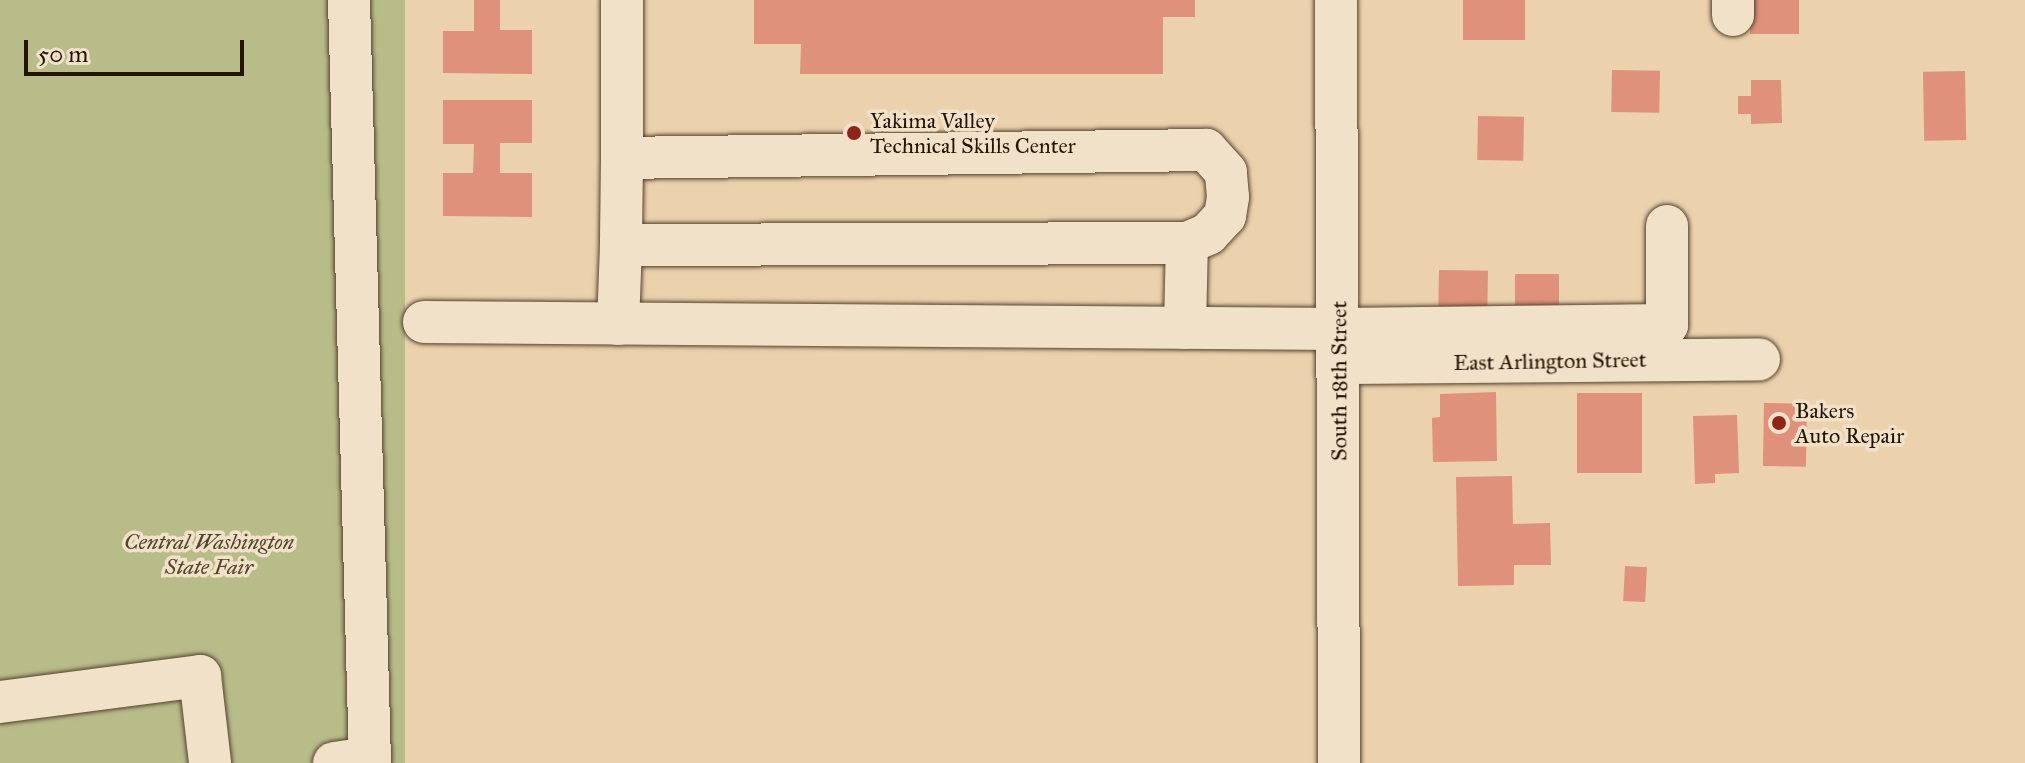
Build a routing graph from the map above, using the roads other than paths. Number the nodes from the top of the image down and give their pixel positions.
1 (349, 0) edge
2 (622, 0) edge
3 (1336, 0) edge
4 (622, 158) junction
5 (1667, 226) dead end
6 (1187, 243) junction
7 (621, 245) junction
8 (424, 322) dead end
9 (618, 324) junction
10 (1185, 328) junction
11 (1667, 343) junction
12 (1340, 346) junction
13 (1759, 359) dead end
14 (0, 702) edge
15 (358, 761) edge
16 (210, 763) edge
17 (1339, 763) edge

1 - 15 street
2 - 4 street
3 - 12 street, South 18th Street
4 - 6 street
4 - 7 street
5 - 11 street
6 - 7 street
6 - 10 street
7 - 9 street
8 - 9 street, East Arlington Street
9 - 10 street, East Arlington Street
10 - 12 street, East Arlington Street
11 - 12 street, East Arlington Street
11 - 13 street, East Arlington Street
12 - 17 street, South 18th Street
14 - 16 street

